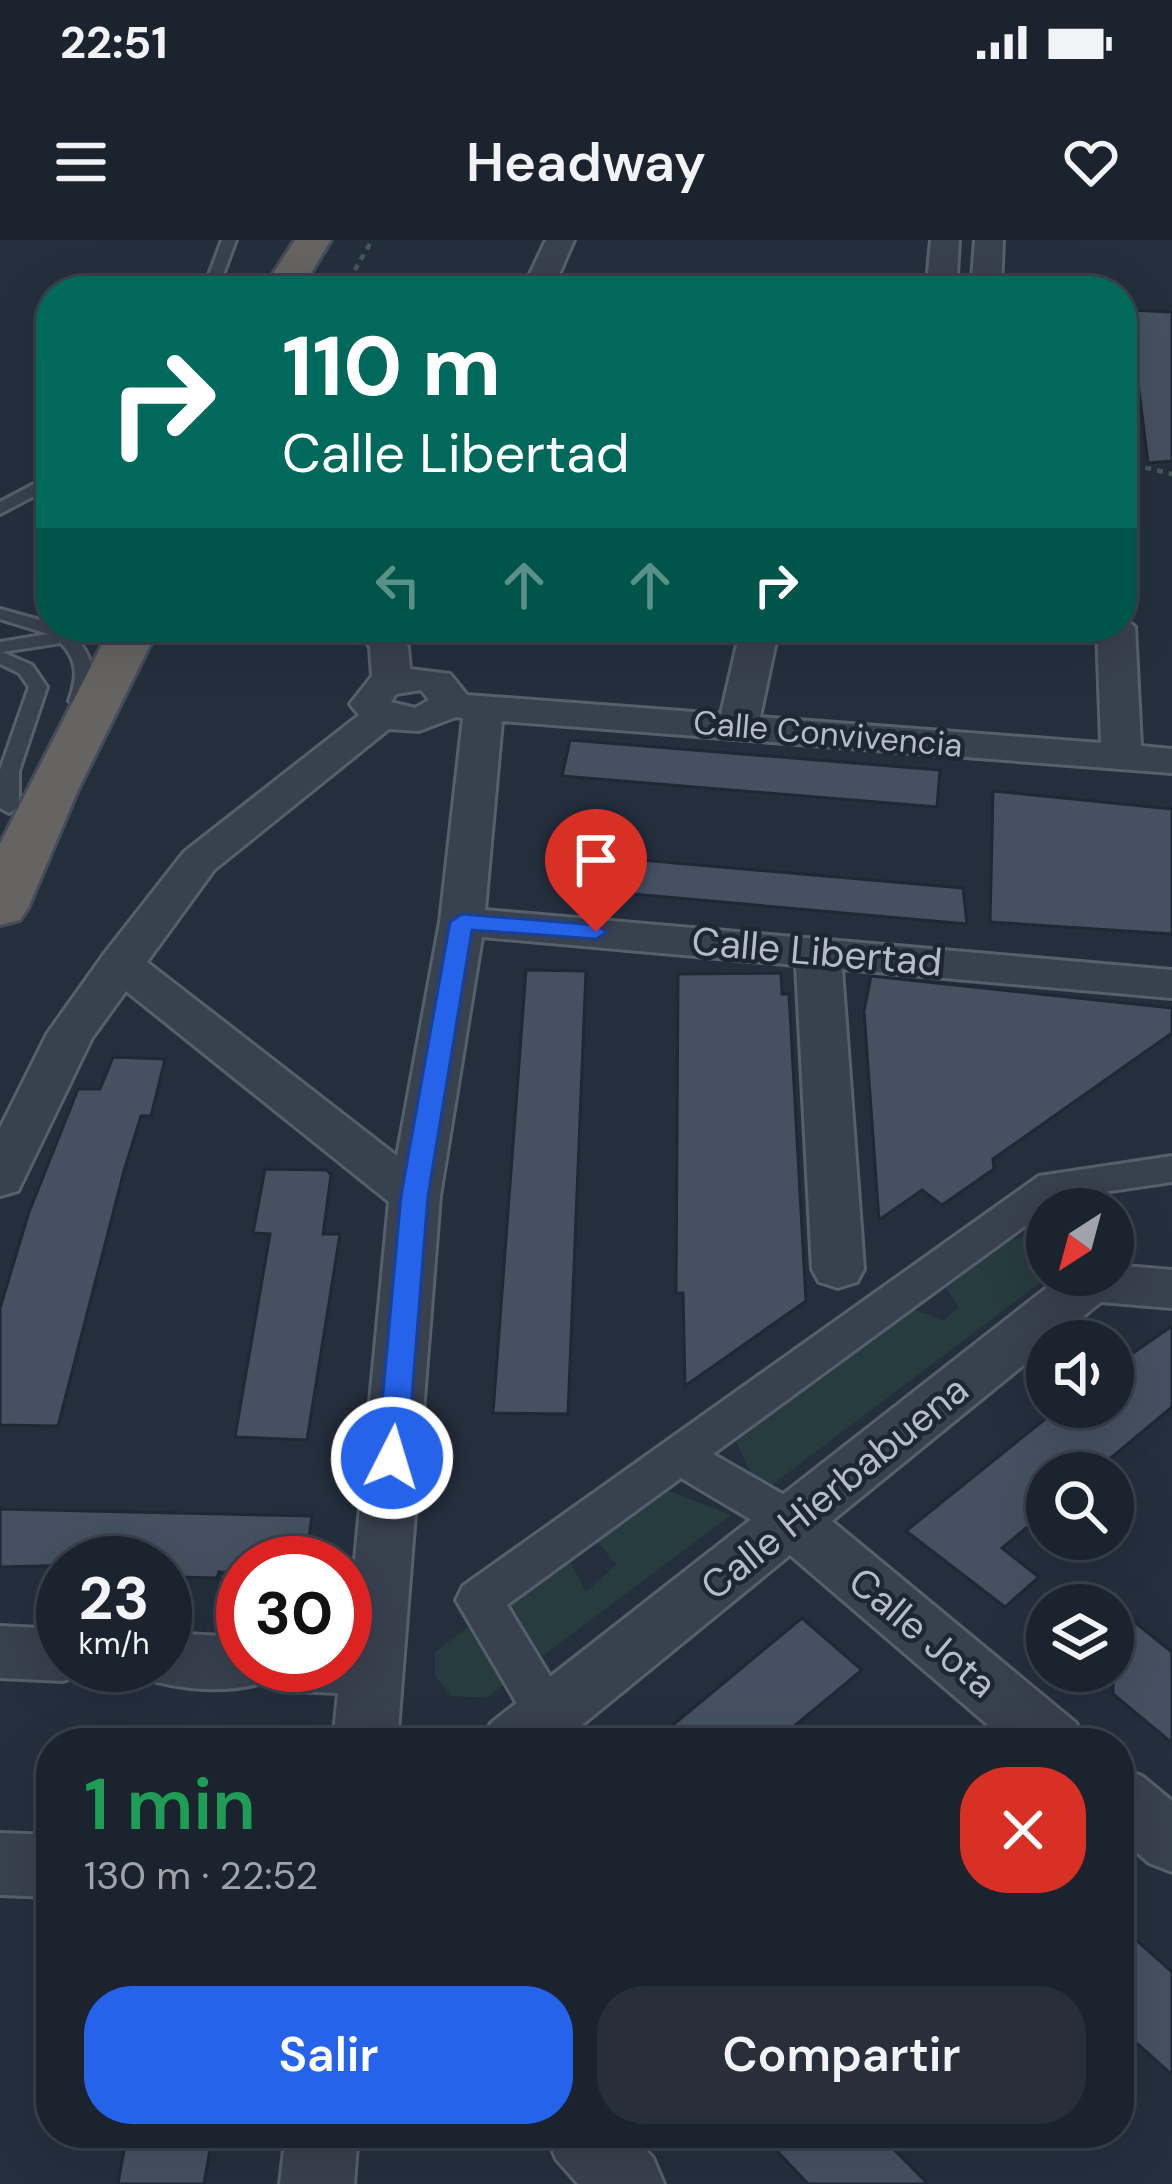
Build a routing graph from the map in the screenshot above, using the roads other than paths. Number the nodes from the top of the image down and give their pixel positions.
1 (230, 240) edge
2 (313, 240) edge
3 (329, 240) edge
4 (560, 240) edge
5 (945, 240) edge
6 (989, 240) edge
7 (216, 276) edge
8 (290, 276) edge
9 (310, 276) edge
10 (321, 276) edge
11 (544, 276) edge
12 (941, 276) edge
13 (987, 276) edge
14 (36, 488) edge
15 (0, 508) edge
16 (36, 607) edge
17 (0, 612) edge
18 (36, 620) edge
19 (41, 642) edge
20 (80, 642) edge
21 (83, 642) edge
22 (125, 642) edge
23 (147, 642) edge
24 (386, 642) edge
25 (757, 642) edge
26 (1117, 642) edge
27 (0, 647) edge
28 (0, 657) edge
29 (387, 698) junction
30 (466, 706) junction
31 (738, 726) junction
32 (1121, 757) junction
33 (1172, 760) edge
34 (20, 808) edge
35 (0, 897) edge
36 (0, 908) edge
37 (462, 922) junction
38 (818, 950) junction
39 (120, 964) junction
40 (1172, 984) edge
41 (1172, 1169) edge
42 (0, 1179) edge
43 (415, 1196) junction
44 (838, 1269) dead end
45 (1172, 1289) edge
46 (679, 1456) junction
47 (791, 1521) junction
48 (0, 1652) edge
49 (36, 1654) edge
50 (373, 1668) joint
51 (367, 1728) edge
52 (531, 1728) edge
53 (532, 1728) edge
54 (1036, 1728) edge
55 (1134, 1810) edge
56 (1172, 1842) edge
57 (0, 1864) edge
58 (36, 1865) edge
59 (321, 2148) edge
60 (596, 2148) edge
61 (317, 2184) edge
62 (628, 2184) edge

1 - 7 lane
2 - 8 highway
3 - 9 highway
3 - 10 highway
4 - 11 street
5 - 12 street
6 - 13 street
14 - 15 lane
16 - 17 lane
17 - 18 lane
19 - 27 lane
20 - 34 highway
21 - 35 lane
22 - 34 highway
23 - 34 highway
24 - 29 street
25 - 31 street
26 - 32 street
28 - 34 lane
29 - 30 street, Calle Convivencia
29 - 39 street
30 - 31 street, Calle Convivencia
30 - 37 street
31 - 32 street, Calle Convivencia
32 - 33 street, Calle Convivencia
34 - 36 highway
37 - 38 street, Calle Libertad
37 - 43 street
38 - 40 street, Calle Libertad
38 - 44 street
39 - 42 street
39 - 43 street
41 - 46 street
43 - 50 street
45 - 47 street, Calle Hierbabuena
46 - 47 street
46 - 52 street
47 - 53 street, Calle Hierbabuena
47 - 54 street, Calle Jota
48 - 49 street
50 - 51 street
55 - 56 street
57 - 58 street
59 - 61 street
60 - 62 street

